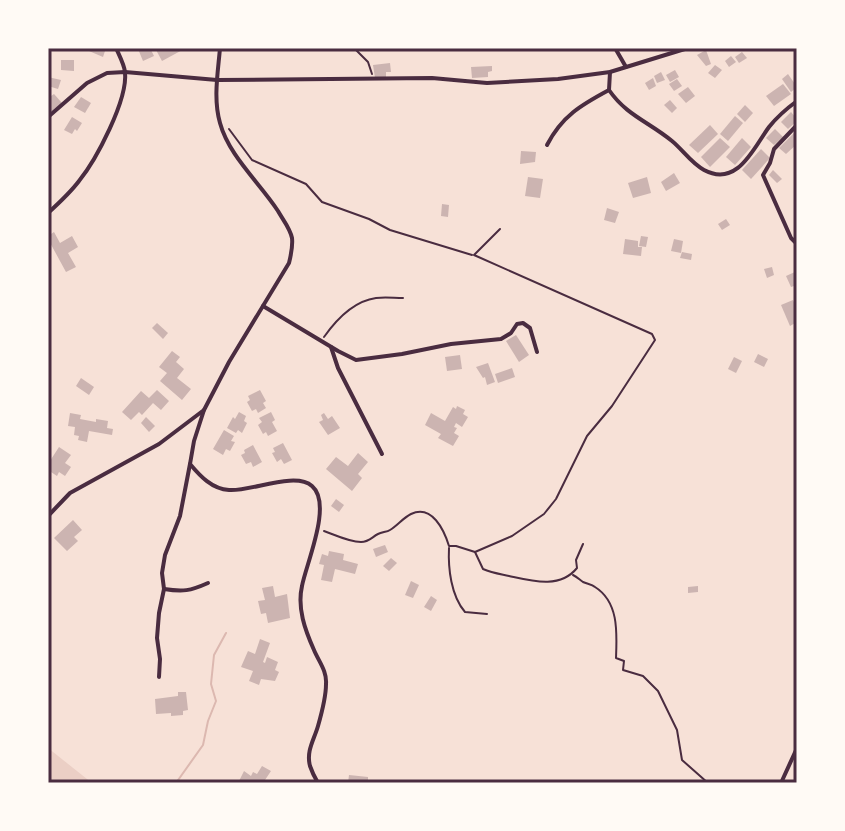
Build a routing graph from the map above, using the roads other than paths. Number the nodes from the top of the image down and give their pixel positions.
1 (116, 48) edge
2 (220, 48) edge
3 (615, 48) edge
4 (688, 48) edge
5 (626, 67) junction
6 (125, 72) junction
7 (610, 72) junction
8 (217, 80) junction
9 (609, 90) junction
10 (797, 101) edge
11 (48, 117) edge
12 (797, 125) edge
13 (547, 145) dead end
14 (48, 213) edge
15 (797, 244) edge
16 (263, 306) junction
17 (331, 347) junction
18 (537, 352) dead end
19 (204, 410) junction
20 (382, 454) dead end
21 (190, 464) junction
22 (48, 516) edge
23 (208, 583) dead end
24 (164, 589) junction
25 (159, 677) dead end
26 (797, 748) edge
27 (318, 783) edge
28 (781, 783) edge

1 - 6 street
2 - 8 street
3 - 5 street
4 - 5 street
5 - 7 street
6 - 8 street
6 - 11 street
6 - 14 street
7 - 8 street
7 - 9 street
8 - 16 street
9 - 10 street
9 - 13 street
12 - 15 street
16 - 17 street
16 - 19 street
17 - 18 street
17 - 20 street
19 - 21 street
19 - 22 street
21 - 24 street
21 - 27 street
23 - 24 street
24 - 25 street
26 - 28 street

